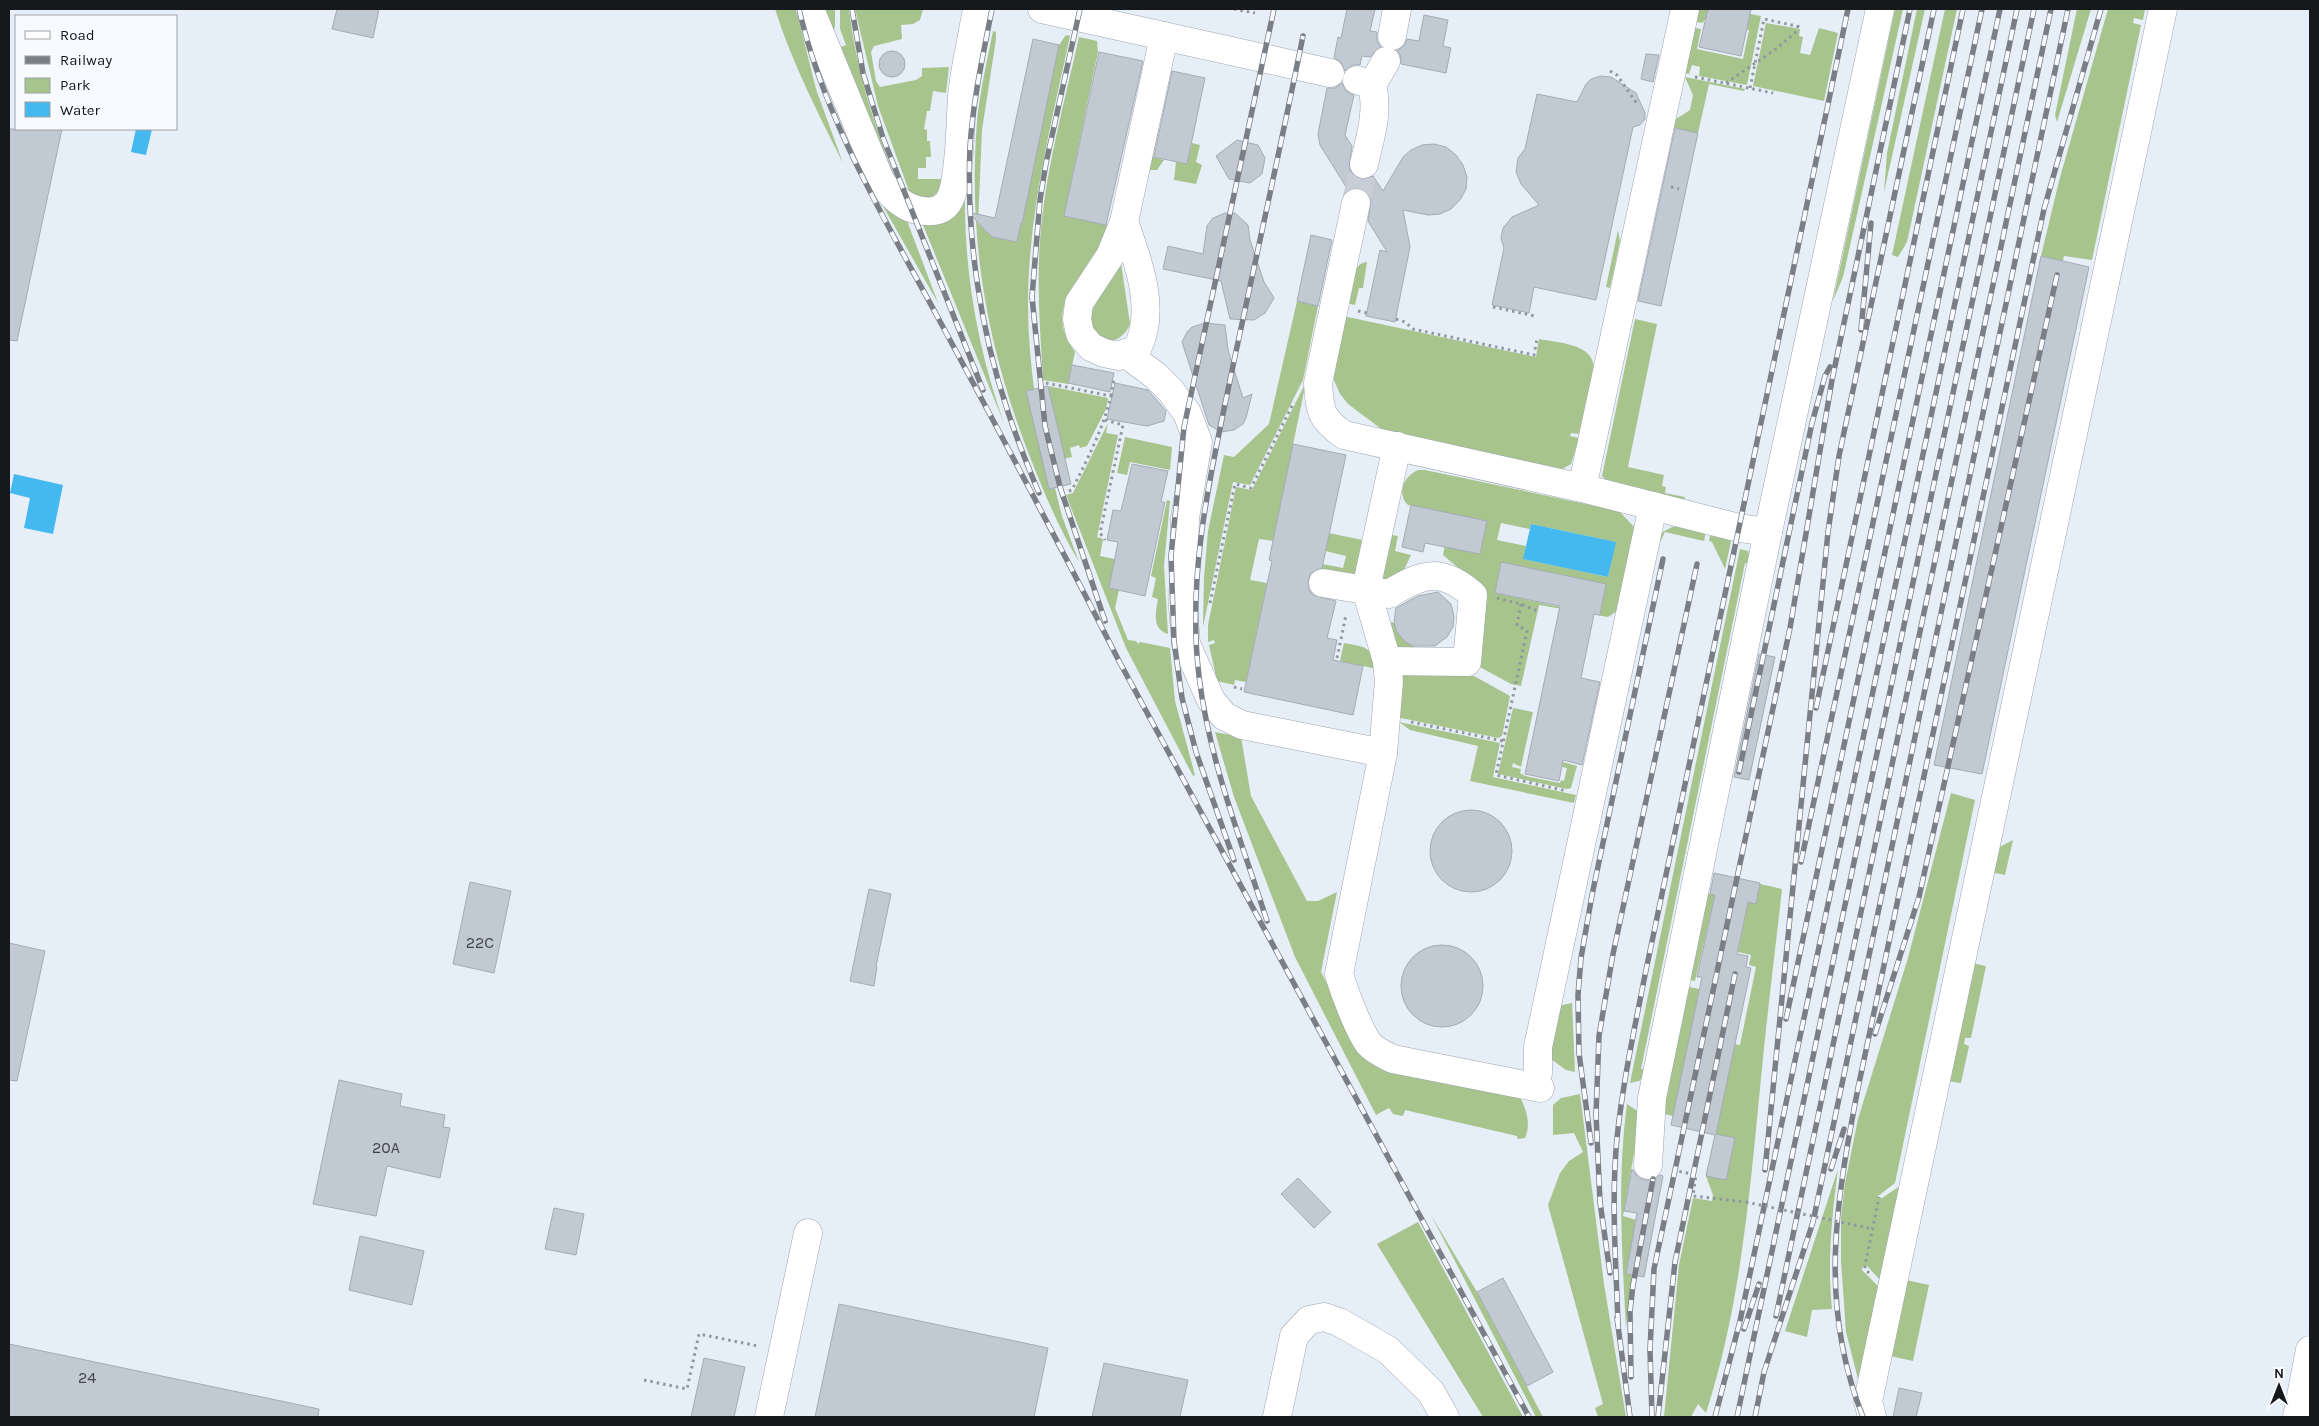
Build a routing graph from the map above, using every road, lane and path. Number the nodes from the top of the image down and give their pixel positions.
1 (810, 9) edge
2 (977, 9) edge
3 (1042, 9) edge
4 (1234, 9) edge
5 (1397, 9) edge
6 (1685, 9) edge
7 (1880, 9) edge
8 (2163, 9) edge
9 (1255, 13) dead end
10 (1164, 36) junction
11 (1755, 63) junction
12 (1610, 71) dead end
13 (1330, 73) dead end
14 (1691, 76) dead end
15 (1726, 83) junction
16 (1750, 88) junction
17 (1773, 93) dead end
18 (1642, 104) dead end
19 (1364, 164) tunnel mouth
20 (1356, 203) tunnel mouth
21 (1124, 222) junction
22 (1493, 307) dead end
23 (1535, 316) dead end
24 (1396, 320) dead end
25 (1537, 339) dead end
26 (1125, 354) junction
27 (1046, 382) dead end
28 (1297, 396) dead end
29 (1105, 420) junction
30 (1397, 446) junction
31 (1582, 488) junction
32 (1066, 492) dead end
33 (1654, 506) junction
34 (1768, 532) junction
35 (1105, 540) dead end
36 (1323, 583) dead end
37 (1359, 588) junction
38 (1493, 597) dead end
39 (1521, 604) junction
40 (1209, 609) dead end
41 (1537, 611) dead end
42 (1337, 658) dead end
43 (1387, 661) junction
44 (1224, 685) dead end
45 (1242, 689) dead end
46 (1405, 721) dead end
47 (1503, 741) junction
48 (1383, 753) junction
49 (1574, 793) dead end
50 (1648, 1164) joint
51 (1879, 1197) dead end
52 (1873, 1229) junction
53 (808, 1233) dead end
54 (1865, 1266) dead end
55 (760, 1347) dead end
56 (2310, 1350) edge
57 (644, 1380) dead end
58 (769, 1417) edge
59 (1277, 1417) edge
60 (1445, 1417) edge
61 (1872, 1417) edge
62 (2296, 1417) edge

1 - 2 lane
3 - 10 lane
4 - 9 path
5 - 19 lane
6 - 31 lane
7 - 34 lane
8 - 61 lane
10 - 13 lane
10 - 21 lane
11 - 11 path
11 - 15 path
11 - 16 path
12 - 18 path
14 - 15 path
15 - 16 path
16 - 17 path
20 - 30 lane
21 - 26 lane
21 - 26 lane
22 - 23 path
24 - 25 path
26 - 48 lane
27 - 29 path
28 - 40 path
29 - 32 path
29 - 35 path
30 - 31 lane
30 - 37 lane
31 - 33 lane
33 - 34 lane
33 - 48 lane
34 - 50 lane
36 - 37 lane
37 - 42 path
37 - 43 lane
37 - 43 lane
38 - 39 path
39 - 41 path
39 - 47 path
43 - 48 lane
44 - 45 path
46 - 47 path
47 - 49 path
50 - 52 path, bridge
51 - 52 path
52 - 54 path
53 - 58 lane
55 - 57 path
56 - 62 lane
59 - 60 lane

